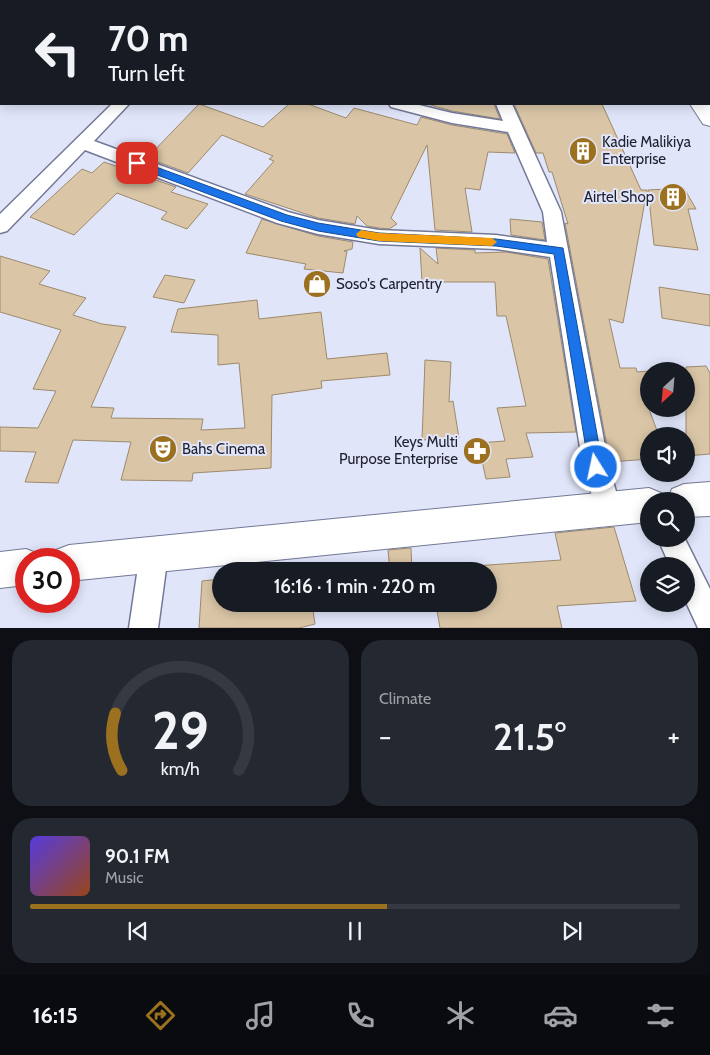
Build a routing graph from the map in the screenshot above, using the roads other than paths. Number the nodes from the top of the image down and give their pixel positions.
1 (120, 105) edge
2 (401, 105) edge
3 (504, 105) edge
4 (701, 105) edge
5 (710, 119) edge
6 (515, 128) junction
7 (83, 143) junction
8 (0, 226) edge
9 (559, 251) junction
10 (710, 499) edge
11 (695, 500) edge
12 (640, 506) edge
13 (608, 509) junction
14 (154, 554) junction
15 (80, 562) edge
16 (15, 568) edge
17 (0, 570) edge
18 (695, 589) edge
19 (710, 620) edge
20 (143, 628) edge

1 - 7 street
2 - 6 street
3 - 6 street
4 - 5 main road
6 - 9 street
7 - 8 street
7 - 9 street
9 - 13 street
10 - 11 main road
12 - 13 main road
13 - 14 main road
14 - 15 main road
14 - 20 street
16 - 17 main road
18 - 19 street

